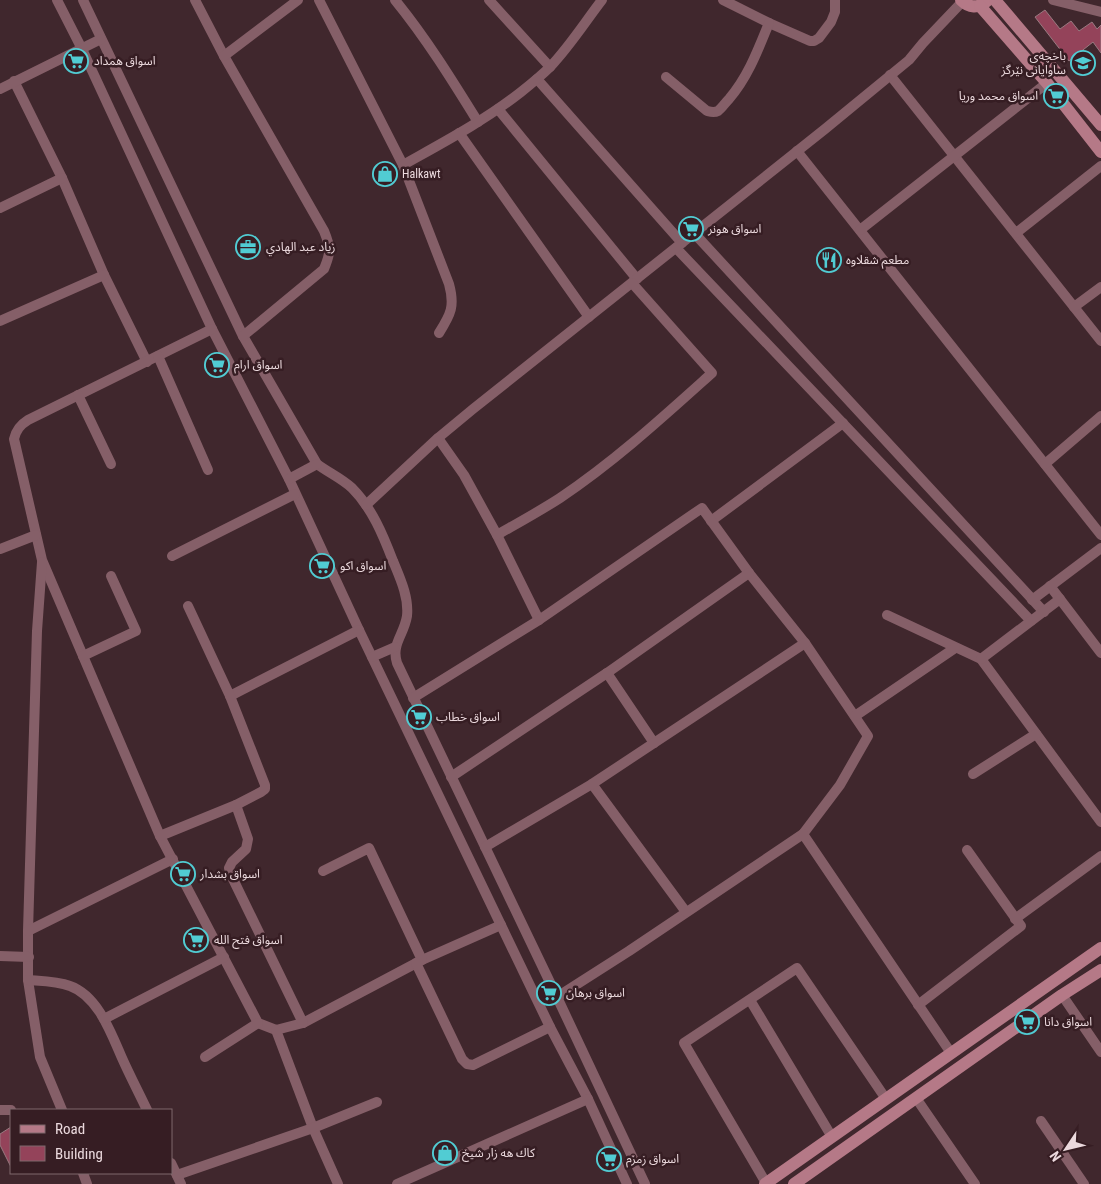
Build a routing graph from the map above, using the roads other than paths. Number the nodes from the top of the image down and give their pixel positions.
1 (57, 0) edge
2 (83, 0) edge
3 (195, 0) edge
4 (298, 0) edge
5 (319, 0) edge
6 (394, 0) edge
7 (489, 0) edge
8 (602, 0) edge
9 (724, 0) edge
10 (835, 0) edge
11 (995, 0) edge
12 (1056, 0) edge
13 (962, 1) edge
14 (984, 3) edge
15 (1101, 12) edge
16 (770, 24) junction
17 (102, 39) junction
18 (82, 49) junction
19 (224, 56) junction
20 (550, 67) junction
21 (890, 75) junction
22 (666, 76) dead end
23 (537, 79) junction
24 (14, 81) junction
25 (1047, 83) junction
26 (0, 89) edge
27 (498, 109) junction
28 (478, 122) junction
29 (1101, 125) edge
30 (459, 133) junction
31 (797, 151) junction
32 (1101, 152) edge
33 (955, 156) junction
34 (403, 165) junction
35 (1101, 166) edge
36 (62, 178) junction
37 (0, 208) edge
38 (860, 230) junction
39 (694, 233) junction
40 (1016, 233) junction
41 (679, 245) junction
42 (104, 275) junction
43 (634, 281) junction
44 (1101, 286) edge
45 (1074, 307) junction
46 (589, 317) junction
47 (0, 322) edge
48 (212, 329) junction
49 (439, 333) dead end
50 (244, 336) junction
51 (1101, 341) edge
52 (158, 356) junction
53 (147, 362) junction
54 (78, 396) junction
55 (1101, 416) edge
56 (843, 423) junction
57 (438, 438) junction
58 (111, 464) dead end
59 (317, 464) junction
60 (1045, 464) junction
61 (208, 470) dead end
62 (289, 479) junction
63 (295, 494) junction
64 (366, 505) junction
65 (711, 521) junction
66 (36, 535) junction
67 (498, 535) junction
68 (1101, 535) edge
69 (1101, 548) edge
70 (0, 549) edge
71 (172, 556) dead end
72 (42, 560) junction
73 (749, 573) junction
74 (111, 576) dead end
75 (1050, 586) junction
76 (1060, 599) junction
77 (1032, 600) junction
78 (188, 606) dead end
79 (1044, 612) junction
80 (887, 615) dead end
81 (539, 620) junction
82 (1031, 621) junction
83 (359, 630) junction
84 (805, 643) junction
85 (395, 647) junction
86 (955, 648) junction
87 (1101, 653) edge
88 (83, 656) junction
89 (372, 657) junction
90 (982, 659) junction
91 (607, 673) junction
92 (230, 696) junction
93 (413, 698) junction
94 (854, 716) junction
95 (1036, 734) junction
96 (654, 743) junction
97 (974, 774) dead end
98 (451, 777) junction
99 (592, 784) junction
100 (236, 805) junction
101 (1101, 822) edge
102 (803, 834) junction
103 (160, 836) junction
104 (485, 847) junction
105 (967, 850) dead end
106 (1101, 856) edge
107 (173, 859) junction
108 (323, 870) dead end
109 (686, 912) junction
110 (1015, 919) junction
111 (501, 924) junction
112 (28, 931) junction
113 (1101, 948) edge
114 (0, 956) edge
115 (28, 957) junction
116 (224, 957) junction
117 (419, 962) junction
118 (1101, 970) edge
119 (28, 980) junction
120 (1062, 995) junction
121 (557, 997) junction
122 (750, 1000) junction
123 (918, 1005) junction
124 (104, 1019) junction
125 (258, 1023) junction
126 (302, 1023) junction
127 (550, 1027) junction
128 (276, 1030) junction
129 (1101, 1052) edge
130 (951, 1053) junction
131 (206, 1057) dead end
132 (916, 1098) junction
133 (588, 1099) junction
134 (886, 1099) junction
135 (377, 1102) dead end
136 (62, 1109) edge
137 (147, 1109) edge
138 (1041, 1121) dead end
139 (313, 1128) junction
140 (832, 1137) junction
141 (172, 1165) edge
142 (179, 1180) edge
143 (338, 1184) edge
144 (397, 1184) edge
145 (626, 1184) edge
146 (645, 1184) edge
147 (766, 1184) edge
148 (794, 1184) edge
149 (975, 1184) edge
150 (1084, 1184) edge

1 - 18 street
2 - 17 street
3 - 19 street
4 - 19 street
5 - 34 street
6 - 28 street
7 - 20 street
8 - 20 street
9 - 16 street
10 - 16 street
11 - 29 street
12 - 15 street
13 - 14 street
13 - 21 street
14 - 25 street
16 - 22 street
17 - 18 street
17 - 50 street
18 - 24 street
18 - 48 street
19 - 50 street
20 - 23 street
21 - 31 street
21 - 33 street
23 - 27 street
23 - 41 street
24 - 26 street
24 - 36 street
25 - 32 street
25 - 33 street
27 - 28 street
27 - 43 street
28 - 30 street
30 - 34 street
30 - 46 street
31 - 38 street
31 - 39 street
33 - 38 street
33 - 40 street
34 - 49 street
35 - 40 street
36 - 37 street
36 - 42 street
38 - 60 street
39 - 41 street
39 - 77 street
40 - 45 street
41 - 43 street
41 - 56 street
42 - 47 street
42 - 53 street
43 - 46 street
43 - 67 street
44 - 45 street
45 - 51 street
46 - 57 street
48 - 52 street
48 - 62 street
50 - 59 street
52 - 53 street
52 - 61 street
53 - 54 street
54 - 58 street
54 - 66 street
55 - 60 street
56 - 65 street
56 - 82 street
57 - 64 street
57 - 67 street
59 - 62 street
59 - 64 street
60 - 68 street
62 - 63 street
63 - 71 street
63 - 83 street
64 - 85 street
65 - 73 street
65 - 81 street
66 - 70 street
66 - 72 street
67 - 81 street
69 - 75 street
72 - 88 street
72 - 112 street
73 - 84 street
73 - 91 street
74 - 88 street
75 - 76 street
75 - 77 street
76 - 79 street
76 - 87 street
77 - 79 street
78 - 92 street
79 - 82 street
80 - 86 street
81 - 93 street
82 - 90 street
83 - 89 street
83 - 92 street
84 - 94 street
84 - 96 street
85 - 89 street
85 - 93 street
86 - 90 street
86 - 94 street
88 - 103 street
89 - 111 street
90 - 95 street
91 - 96 street
91 - 98 street
92 - 100 street
93 - 98 street
94 - 102 street
95 - 97 street
95 - 101 street
96 - 99 street
98 - 104 street
99 - 104 street
99 - 109 street
100 - 103 street
100 - 126 street
102 - 109 street
102 - 123 street
103 - 107 street
104 - 121 street
105 - 110 street
106 - 110 street
107 - 112 street
107 - 116 street
108 - 117 street
109 - 121 street
110 - 123 street
111 - 117 street
111 - 127 street
112 - 115 street
113 - 130 street
114 - 115 street
115 - 119 street
116 - 124 street
116 - 125 street
117 - 126 street
117 - 127 street
118 - 120 street
119 - 124 street
119 - 136 street
120 - 129 street
120 - 132 street
121 - 146 street
122 - 134 street
122 - 140 street
122 - 147 street
123 - 130 street
124 - 137 street
125 - 128 street
125 - 131 street
126 - 128 street
127 - 133 street
128 - 139 street
130 - 134 street
132 - 148 street
132 - 149 street
133 - 144 street
133 - 145 street
134 - 140 street
135 - 139 street
138 - 150 street
139 - 142 street
139 - 143 street
140 - 147 street
141 - 142 street

